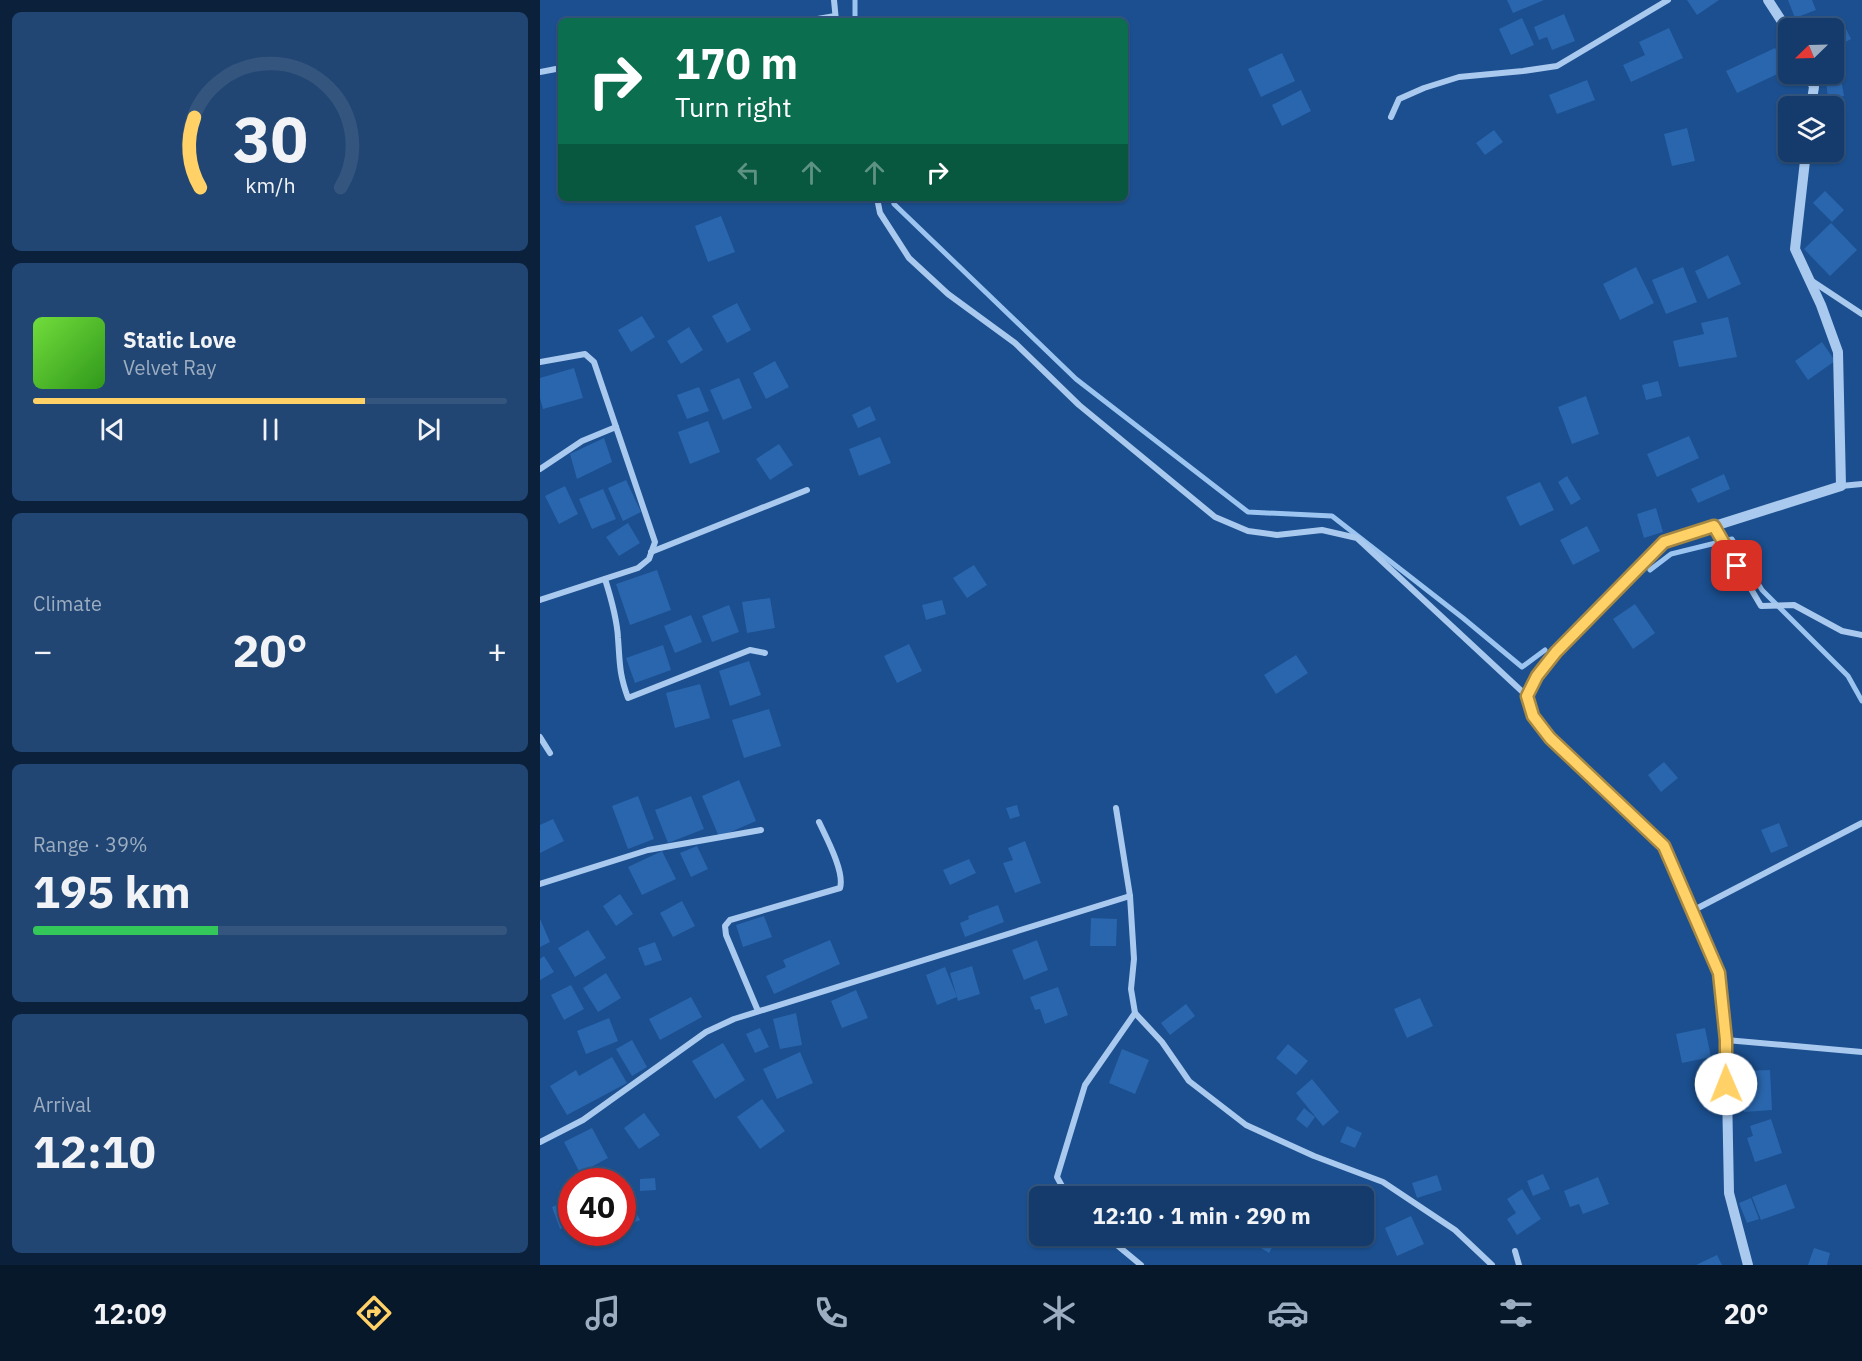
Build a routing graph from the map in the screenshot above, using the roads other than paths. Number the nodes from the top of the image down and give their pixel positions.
1 (834, 0) edge
2 (1668, 0) edge
3 (1768, 0) edge
4 (835, 18) edge
5 (1780, 18) edge
6 (558, 69) edge
7 (540, 72) edge
8 (1391, 117) dead end
9 (1805, 162) edge
10 (877, 201) edge
11 (1809, 279) junction
12 (1862, 314) edge
13 (540, 362) edge
14 (616, 427) junction
15 (540, 469) edge
16 (1862, 484) edge
17 (1841, 486) junction
18 (807, 490) dead end
19 (1714, 526) junction
20 (651, 552) junction
21 (605, 579) junction
22 (540, 600) edge
23 (1862, 635) edge
24 (765, 653) dead end
25 (1527, 696) junction
26 (540, 737) edge
27 (550, 753) dead end
28 (1116, 808) dead end
29 (819, 822) dead end
30 (1862, 823) edge
31 (761, 830) dead end
32 (540, 884) edge
33 (1130, 896) junction
34 (1692, 911) junction
35 (758, 1011) junction
36 (1135, 1012) junction
37 (1726, 1040) junction
38 (1862, 1052) edge
39 (540, 1142) edge
40 (1062, 1186) edge
41 (1118, 1246) edge
42 (1515, 1251) dead end
43 (1140, 1265) edge
44 (1492, 1265) edge
45 (1519, 1265) edge
46 (1748, 1265) edge

1 - 4 street
2 - 8 street
3 - 5 street
6 - 7 street
9 - 11 street
10 - 25 street
11 - 12 street
11 - 17 street
13 - 14 street
14 - 15 street
14 - 20 street
16 - 17 street
17 - 19 street
18 - 20 street
19 - 23 street
19 - 25 street
20 - 21 street
21 - 22 street
21 - 24 street
25 - 34 street
26 - 27 street
28 - 33 street
29 - 35 street
30 - 34 street
31 - 32 street
33 - 35 street
33 - 36 street
34 - 37 street
35 - 39 street
36 - 40 street
36 - 44 street
37 - 38 street
37 - 46 street
41 - 43 street
42 - 45 street

